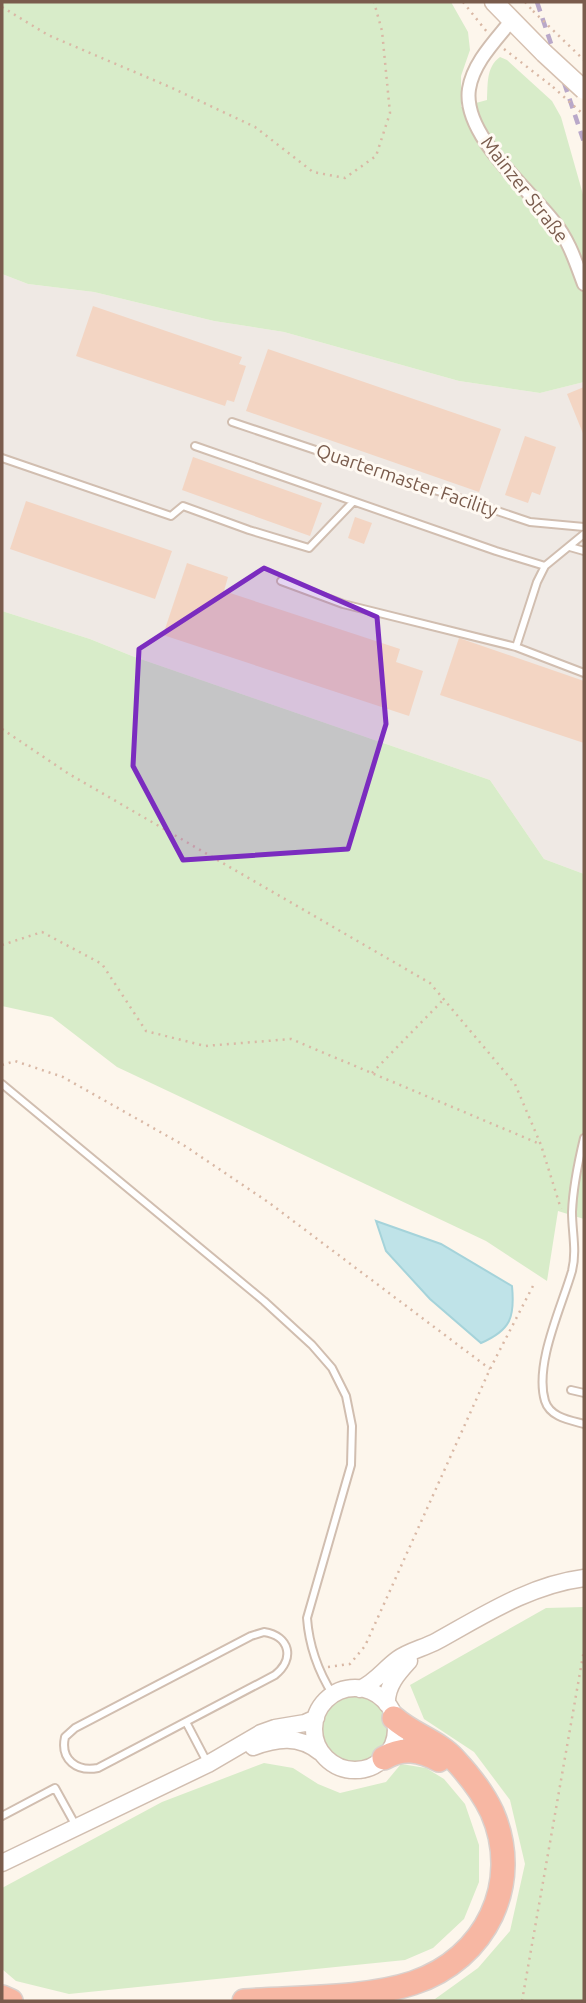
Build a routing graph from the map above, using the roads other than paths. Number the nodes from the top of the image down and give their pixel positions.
1 (494, 2) edge
2 (511, 21) junction
3 (584, 90) edge
4 (584, 284) edge
5 (232, 422) dead end
6 (195, 446) dead end
7 (2, 458) edge
8 (353, 502) junction
9 (584, 527) edge
10 (584, 534) edge
11 (570, 547) junction
12 (584, 551) edge
13 (545, 566) junction
14 (281, 581) dead end
15 (516, 648) junction
16 (584, 673) edge
17 (2, 1084) edge
18 (584, 1138) edge
19 (571, 1390) dead end
20 (584, 1393) edge
21 (584, 1424) edge
22 (584, 1578) edge
23 (421, 1649) junction
24 (360, 1689) junction
25 (332, 1695) junction
26 (390, 1711) junction
27 (316, 1718) junction
28 (186, 1722) junction
29 (322, 1753) junction
30 (384, 1758) junction
31 (208, 1764) junction
32 (476, 1786) junction
33 (2, 1816) edge
34 (76, 1828) junction
35 (2, 1863) edge
36 (2, 1997) edge
37 (11, 2001) edge
38 (244, 2001) edge

1 - 2 main road
2 - 3 main road, bridge
2 - 4 street, Mainzer Straße
5 - 9 lane, Quartermaster Facility
6 - 8 lane, Quartermaster Facility
7 - 8 lane, Quartermaster Facility
8 - 13 lane, Quartermaster Facility
10 - 11 lane
11 - 12 lane
11 - 13 lane
13 - 15 lane
14 - 15 lane
15 - 16 lane
17 - 25 lane
18 - 21 lane
19 - 20 lane
22 - 23 street
23 - 24 street
23 - 26 street
24 - 25 street
24 - 26 street
25 - 27 street
26 - 30 street
26 - 32 highway
27 - 29 street
27 - 31 street
28 - 28 lane
28 - 31 lane
29 - 30 street
29 - 31 street
30 - 32 highway
31 - 34 street
32 - 38 highway
33 - 34 lane
34 - 35 street
36 - 37 highway

